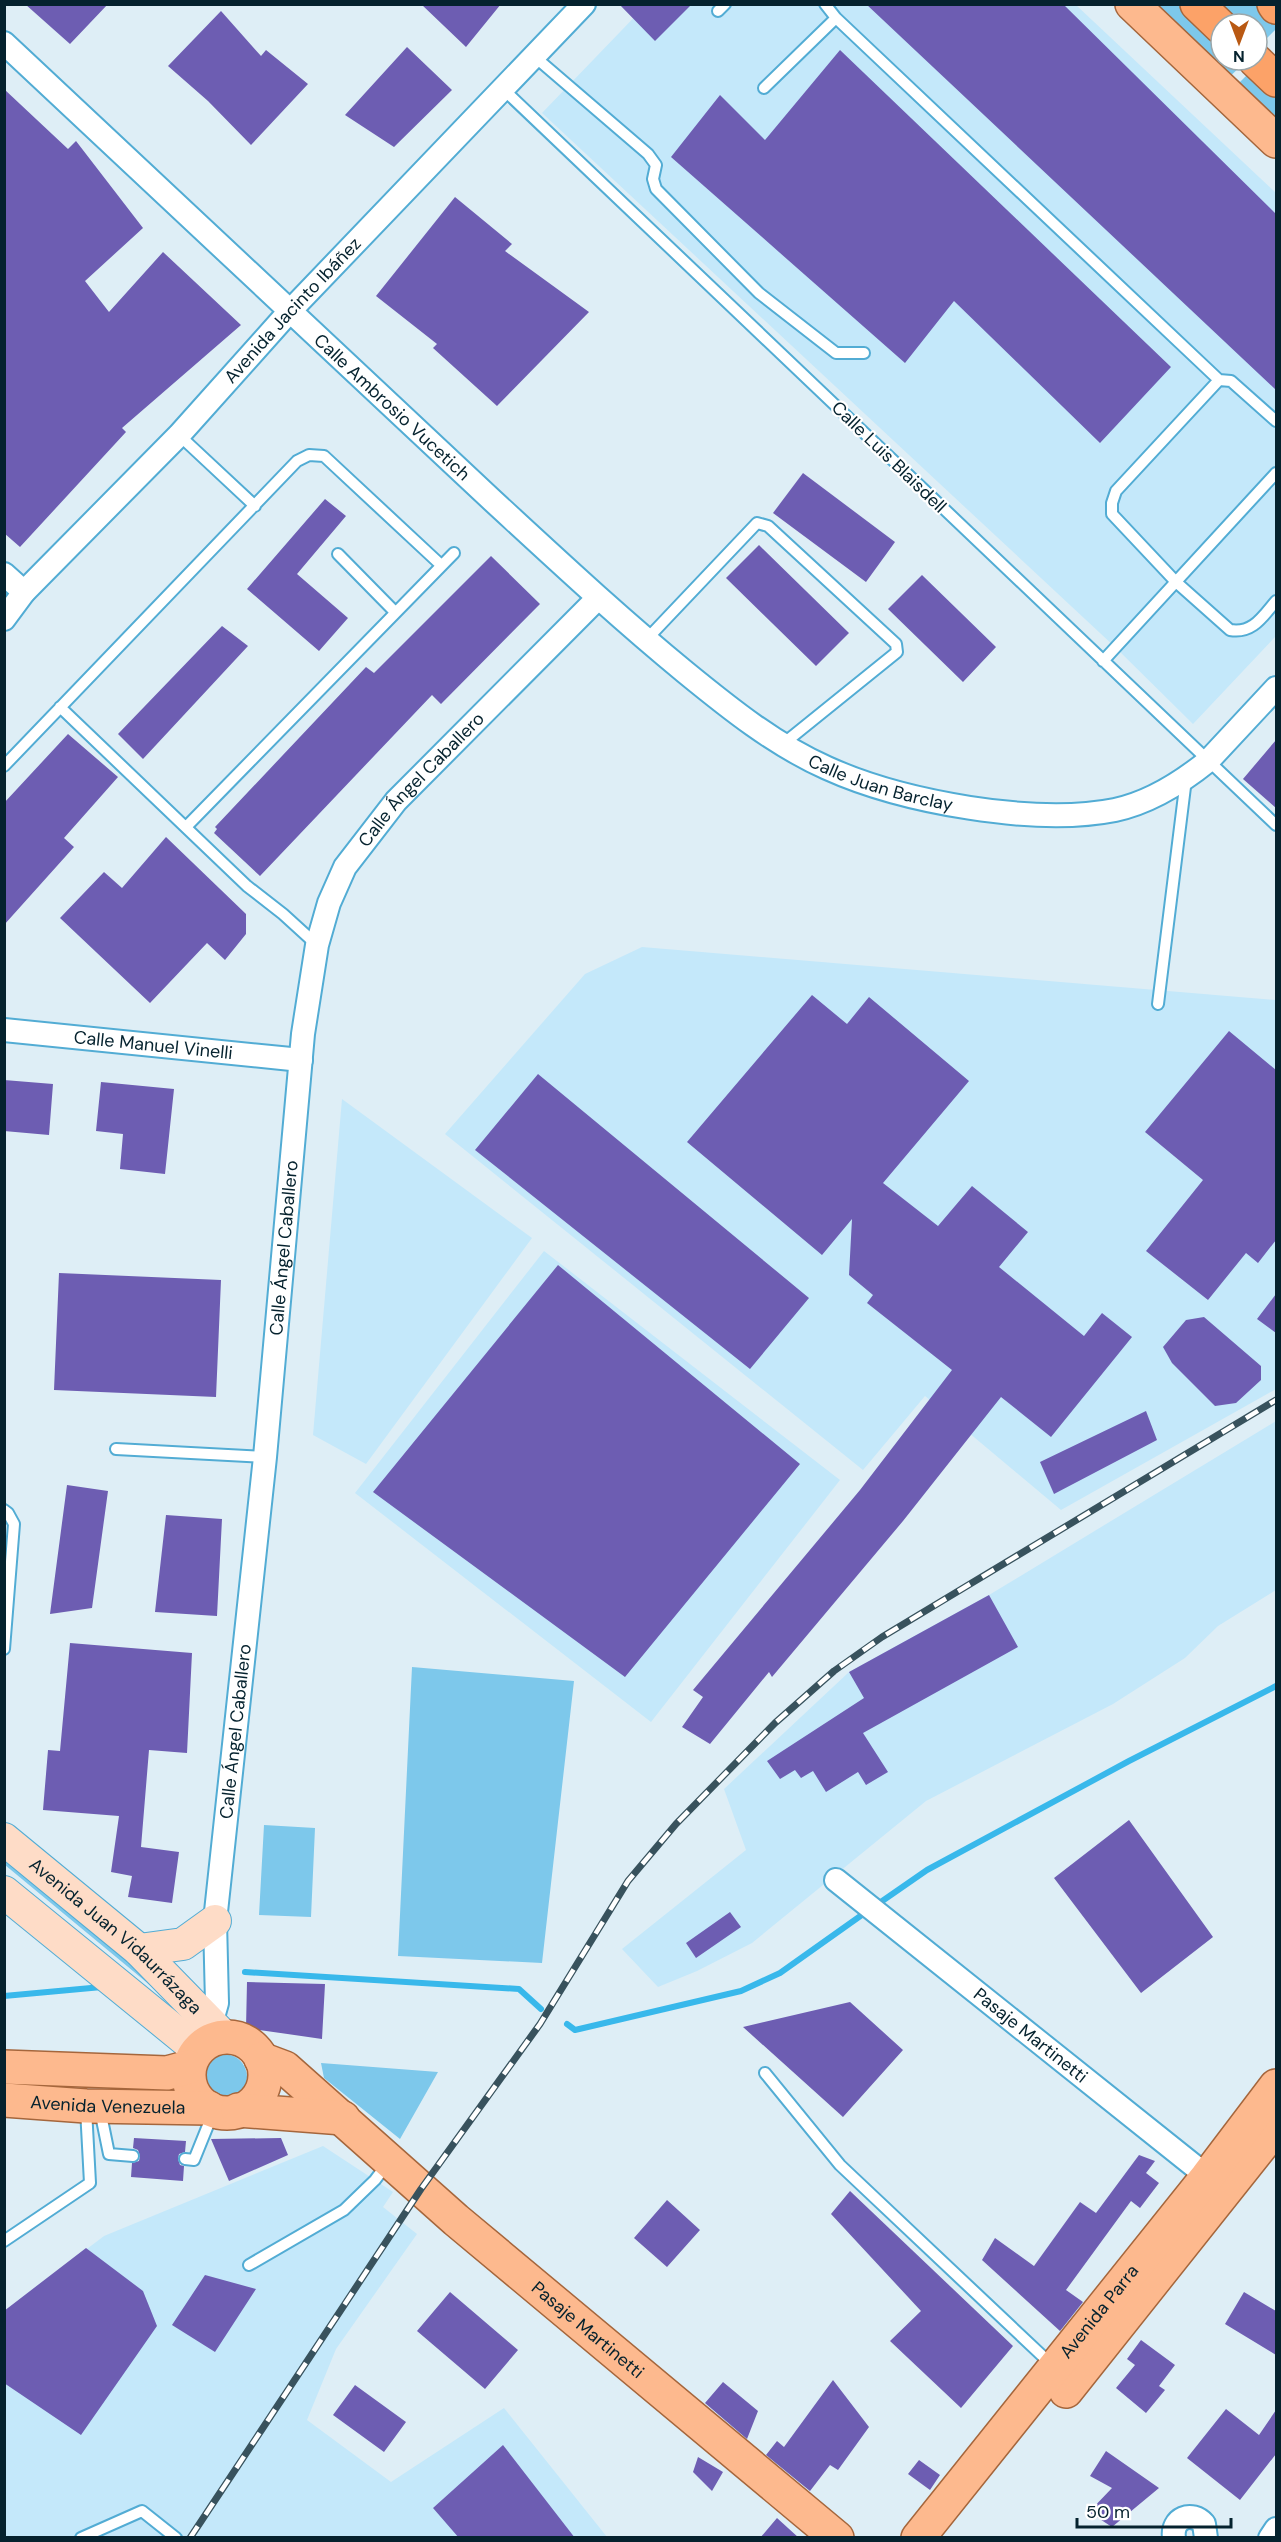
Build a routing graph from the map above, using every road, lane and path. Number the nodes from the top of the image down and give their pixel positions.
1 (584, 4) edge
2 (825, 4) edge
3 (1132, 4) edge
4 (1197, 4) edge
5 (1209, 16) edge
6 (836, 18) junction
7 (4, 43) edge
8 (535, 57) junction
9 (502, 88) junction
10 (764, 88) dead end
11 (1276, 141) edge
12 (289, 312) junction
13 (864, 353) dead end
14 (1219, 380) junction
15 (1276, 421) edge
16 (179, 435) junction
17 (1276, 473) edge
18 (255, 506) junction
19 (454, 553) dead end
20 (338, 554) dead end
21 (441, 565) junction
22 (4, 574) edge
23 (1176, 582) junction
24 (24, 592) junction
25 (598, 598) junction
26 (1276, 601) edge
27 (395, 612) junction
28 (4, 619) edge
29 (646, 640) junction
30 (1103, 661) junction
31 (1276, 688) edge
32 (60, 707) junction
33 (783, 744) junction
34 (1208, 761) junction
35 (4, 766) edge
36 (1186, 775) junction
37 (1276, 825) edge
38 (186, 827) junction
39 (316, 945) junction
40 (1158, 1004) dead end
41 (4, 1030) edge
42 (301, 1060) junction
43 (116, 1449) dead end
44 (265, 1457) junction
45 (4, 1510) edge
46 (4, 1649) edge
47 (4, 1839) edge
48 (836, 1880) dead end
49 (4, 1892) edge
50 (215, 1921) junction
51 (139, 1950) junction
52 (218, 2040) junction
53 (12, 2068) edge
54 (765, 2073) dead end
55 (7, 2102) edge
56 (93, 2106) junction
57 (220, 2110) junction
58 (1272, 2111) edge
59 (343, 2118) junction
60 (133, 2156) dead end
61 (184, 2159) dead end
62 (389, 2162) junction
63 (1217, 2185) junction
64 (4, 2241) edge
65 (249, 2265) dead end
66 (1064, 2375) junction
67 (1276, 2529) edge
68 (1168, 2536) edge
69 (81, 2538) edge
70 (176, 2538) edge
71 (837, 2538) edge
72 (918, 2538) edge
73 (947, 2538) edge
74 (1206, 2538) edge
75 (1270, 2538) edge

1 - 8 street, Avenida Jacinto Ibáñez
2 - 6 lane
3 - 11 main road
4 - 5 highway
6 - 10 lane
6 - 14 lane
7 - 12 street, Calle Ambrosio Vucetich
8 - 9 street, Avenida Jacinto Ibáñez
8 - 13 lane
9 - 12 street, Avenida Jacinto Ibáñez
9 - 30 lane, Calle Luis Blaisdell
12 - 16 street, Avenida Jacinto Ibáñez
12 - 25 street, Calle Ambrosio Vucetich
14 - 15 lane
14 - 23 lane
16 - 18 lane
16 - 24 street, Avenida Jacinto Ibáñez
17 - 23 lane
18 - 21 lane
18 - 32 lane
19 - 21 lane
20 - 27 lane
21 - 27 lane
22 - 24 street
23 - 26 lane
23 - 30 lane
24 - 28 street, Avenida Jacinto Ibáñez
25 - 29 street, Calle Juan Barclay
25 - 39 street, Calle Ángel Caballero
27 - 38 lane
29 - 33 street, Calle Juan Barclay
29 - 33 lane
30 - 34 lane, Calle Luis Blaisdell
31 - 34 street, Calle Juan Barclay
32 - 35 lane
32 - 38 lane
33 - 36 street, Calle Juan Barclay
34 - 36 street, Calle Juan Barclay
34 - 37 lane, Calle Luis Blaisdell
36 - 40 lane
38 - 39 lane
39 - 42 street, Calle Ángel Caballero
41 - 42 street, Calle Manuel Vinelli
42 - 44 street, Calle Ángel Caballero
43 - 44 lane
44 - 50 street, Calle Ángel Caballero
45 - 46 lane
47 - 51 main road, Avenida Juan Vidaurrázaga
48 - 63 street, Pasaje Martinetti
49 - 52 main road, Avenida Juan Vidaurrázaga
50 - 51 main road
50 - 52 street, Calle Ángel Caballero
51 - 52 main road, Avenida Juan Vidaurrázaga
52 - 53 main road, Avenida Venezuela
52 - 57 main road
52 - 57 main road
52 - 59 main road, Pasaje Martinetti
53 - 55 street
54 - 66 lane
55 - 56 main road, Avenida Venezuela
56 - 57 main road, Avenida Venezuela
56 - 60 lane
56 - 64 lane
57 - 59 main road
57 - 61 lane
58 - 63 main road, Avenida Parra
59 - 62 main road, Pasaje Martinetti
62 - 65 lane
62 - 71 main road, Pasaje Martinetti
63 - 66 main road, Avenida Parra
66 - 72 main road, Avenida Parra
66 - 73 main road, Avenida Parra
67 - 75 street
68 - 74 street
69 - 70 lane

